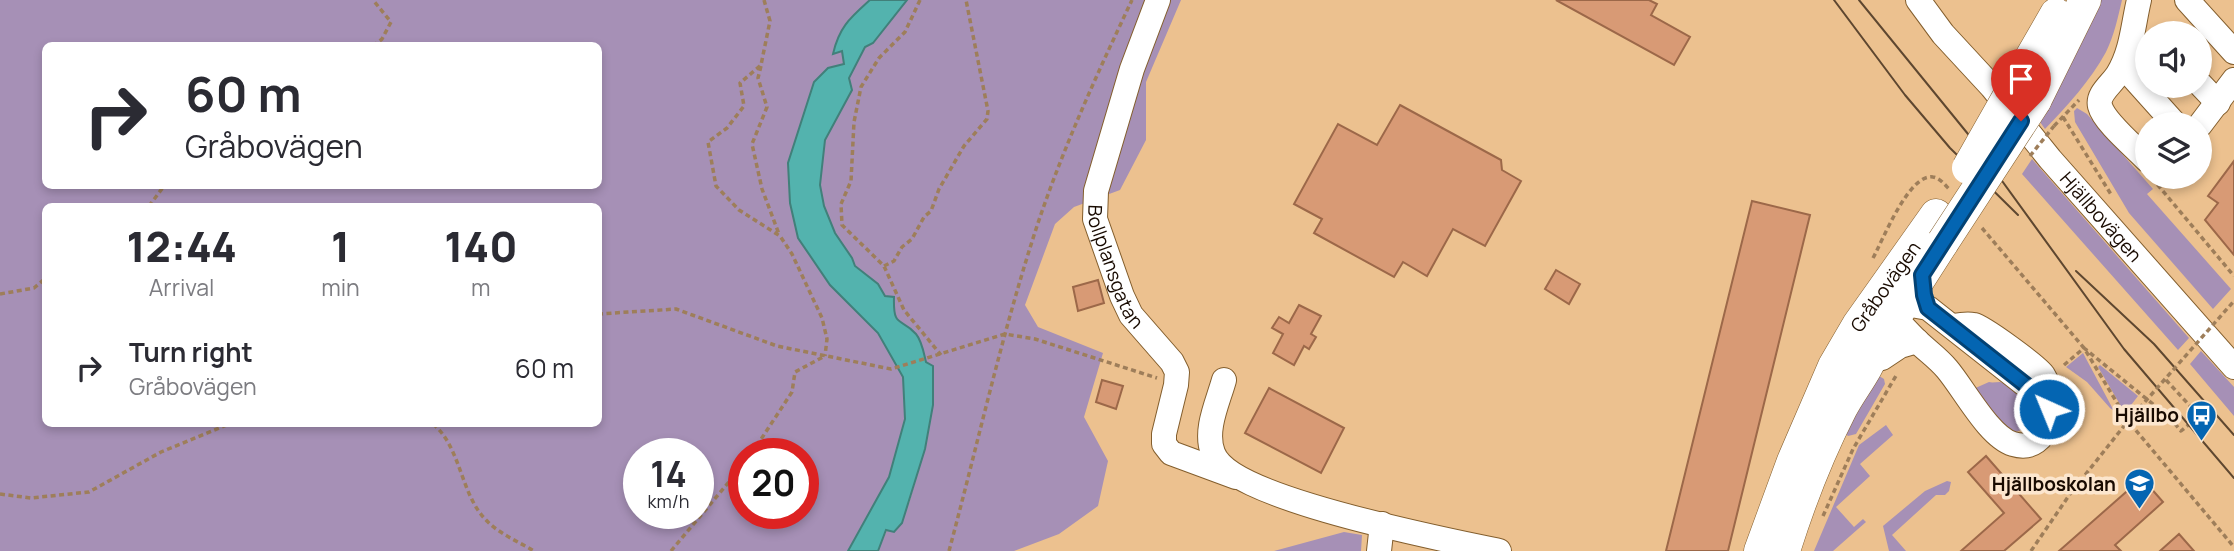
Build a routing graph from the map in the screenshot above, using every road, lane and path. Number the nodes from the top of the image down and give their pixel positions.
1 (373, 0) edge
2 (764, 0) edge
3 (920, 0) edge
4 (966, 0) edge
5 (1132, 0) edge
6 (1158, 0) edge
7 (1918, 0) edge
8 (2062, 0) edge
9 (2085, 0) edge
10 (2186, 0) edge
11 (2142, 17) edge
12 (378, 42) edge
13 (2234, 52) edge
14 (761, 65) junction
15 (2123, 66) junction
16 (2234, 80) edge
17 (2024, 94) junction
18 (2212, 97) edge
19 (2218, 103) junction
20 (2164, 112) edge
21 (2211, 112) edge
22 (2135, 147) edge
23 (2161, 189) edge
24 (1940, 228) junction
25 (780, 236) junction
26 (884, 266) junction
27 (2234, 276) edge
28 (42, 281) edge
29 (0, 294) edge
30 (2234, 301) edge
31 (1901, 307) junction
32 (602, 314) edge
33 (1005, 334) junction
34 (1917, 341) junction
35 (941, 355) junction
36 (825, 356) junction
37 (1871, 360) junction
38 (2064, 365) dead end
39 (2234, 367) edge
40 (1224, 380) dead end
41 (2165, 380) junction
42 (1177, 385) junction
43 (2192, 408) dead end
44 (2127, 421) junction
45 (2192, 422) dead end
46 (222, 427) edge
47 (436, 427) edge
48 (762, 438) edge
49 (1236, 477) junction
50 (728, 483) edge
51 (0, 494) edge
52 (1821, 522) dead end
53 (1381, 524) junction
54 (2234, 547) edge
55 (534, 551) edge
56 (671, 551) edge
57 (950, 551) edge
58 (1379, 551) edge
59 (1499, 551) edge
60 (1760, 551) edge
61 (1784, 551) edge
62 (2031, 551) edge

1 - 12 path
2 - 14 path
3 - 26 path
4 - 26 path
5 - 33 path
6 - 42 street, Bollplansgatan
7 - 39 street, Hjällbovägen
8 - 17 main road, Gråbovägen
9 - 17 main road, Gråbovägen
10 - 13 street
11 - 15 street
14 - 25 path
14 - 25 path
15 - 20 street
15 - 22 street
16 - 19 street
17 - 24 main road, Gråbovägen, bridge
18 - 19 street
19 - 21 street
23 - 27 path
24 - 31 main road, Gråbovägen
24 - 31 main road, Gråbovägen
25 - 36 path
26 - 35 path
28 - 29 path
30 - 41 path, bridge
31 - 34 street
31 - 34 street
31 - 37 main road, Gråbovägen
31 - 60 main road, Gråbovägen
32 - 36 path
33 - 35 path
33 - 42 path
33 - 57 path
34 - 37 street
34 - 52 path
35 - 36 path
36 - 48 path
37 - 61 main road, Gråbovägen
38 - 45 path
40 - 49 street
41 - 43 path
41 - 44 path, bridge
42 - 49 street
44 - 54 path
44 - 62 path
46 - 51 path
47 - 55 path
49 - 53 street
50 - 56 path
53 - 58 street
53 - 59 street

